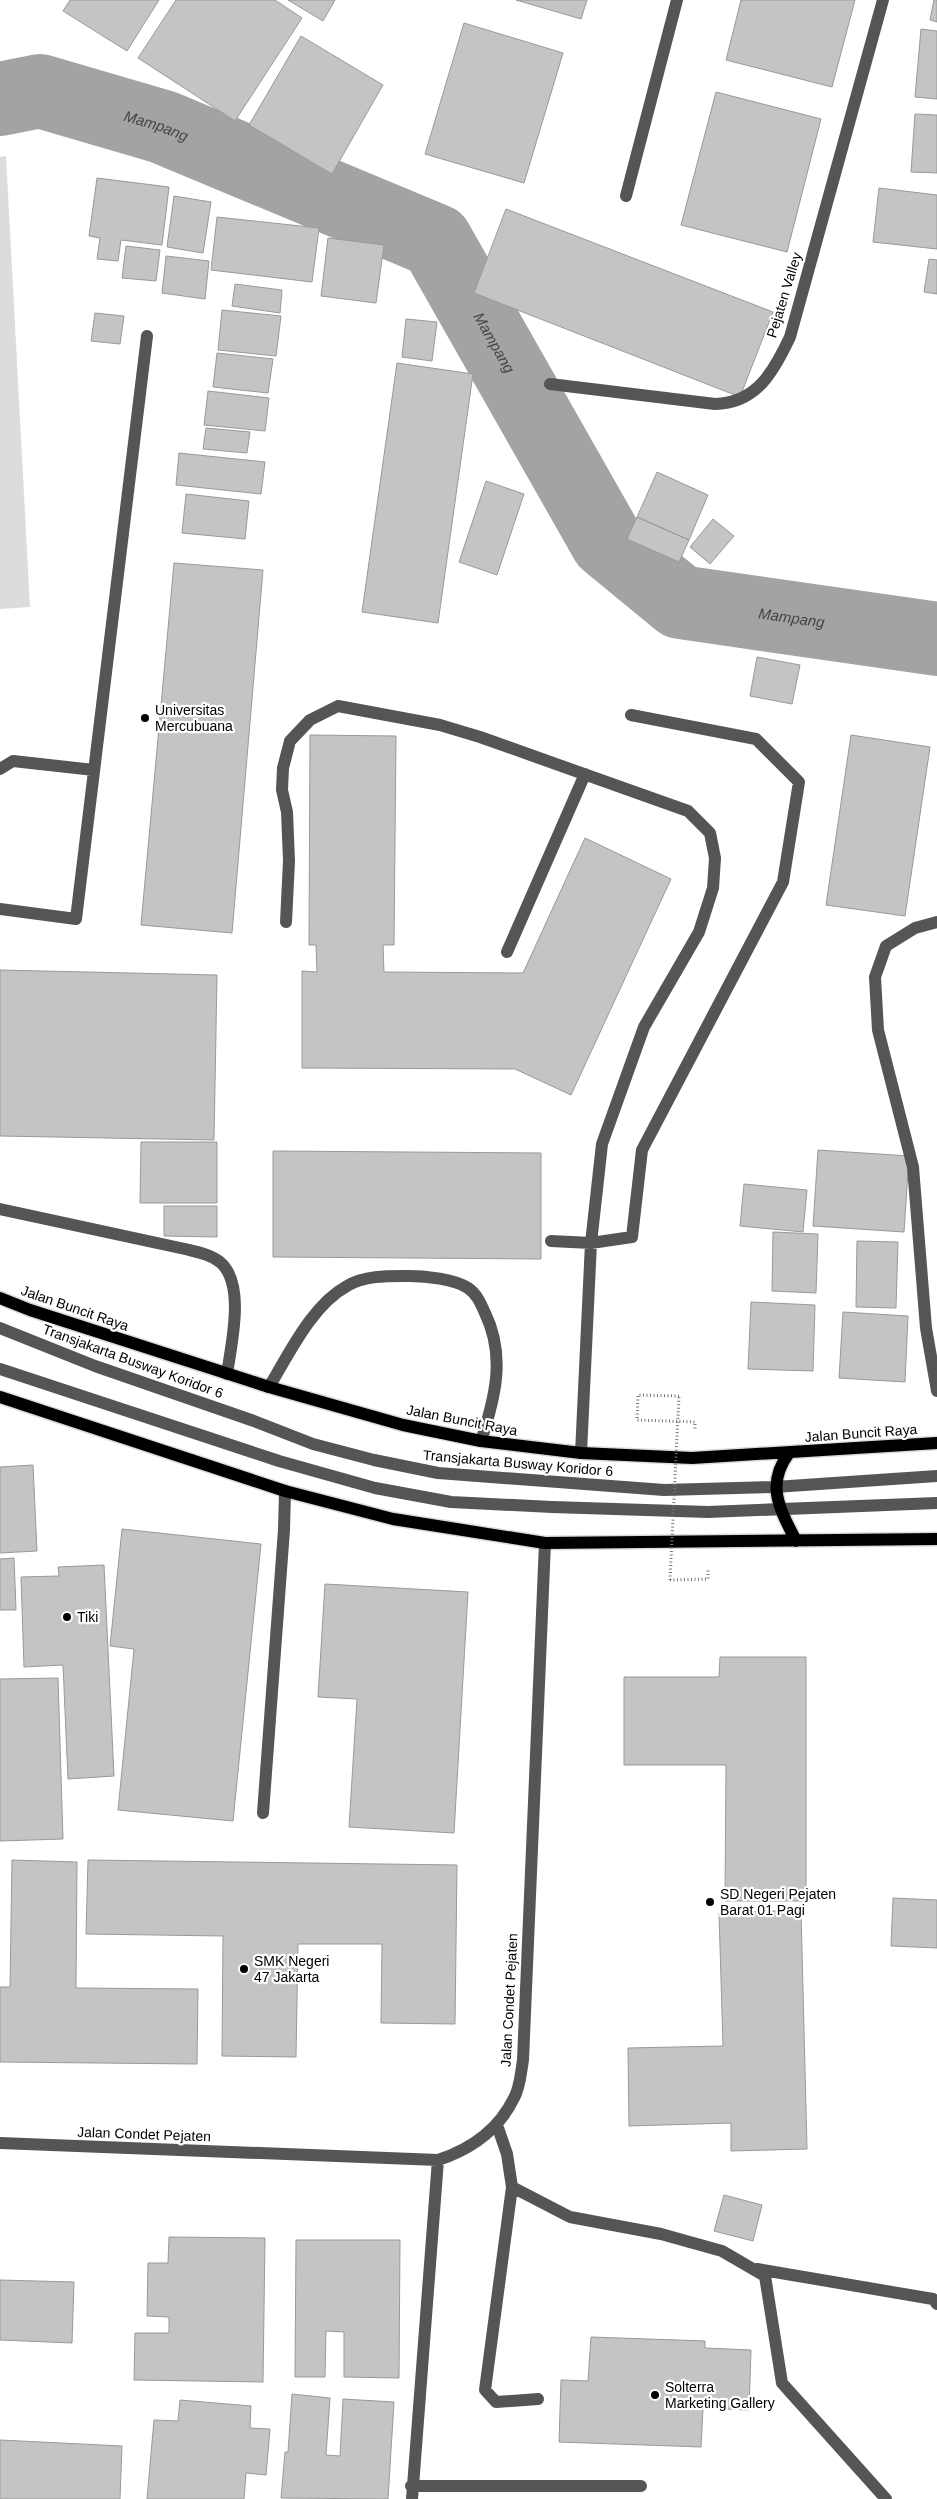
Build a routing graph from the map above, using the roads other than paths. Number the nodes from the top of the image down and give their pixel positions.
1 (677, 0) edge
2 (883, 0) edge
3 (626, 196) dead end
4 (147, 336) dead end
5 (550, 384) dead end
6 (631, 716) dead end
7 (0, 769) edge
8 (94, 770) junction
9 (585, 774) junction
10 (0, 909) edge
11 (286, 922) dead end
12 (937, 922) edge
13 (507, 952) dead end
14 (0, 1209) edge
15 (551, 1241) dead end
16 (591, 1243) junction
17 (0, 1298) edge
18 (0, 1328) edge
19 (933, 1353) edge
20 (0, 1369) edge
21 (227, 1374) junction
22 (269, 1387) junction
23 (937, 1391) edge
24 (0, 1397) edge
25 (481, 1441) junction
26 (937, 1443) edge
27 (790, 1453) junction
28 (581, 1454) junction
29 (937, 1476) edge
30 (775, 1487) junction
31 (285, 1491) junction
32 (937, 1503) edge
33 (780, 1510) junction
34 (937, 1540) edge
35 (796, 1542) junction
36 (545, 1543) junction
37 (263, 1813) dead end
38 (497, 2125) junction
39 (0, 2143) edge
40 (438, 2160) junction
41 (512, 2187) junction
42 (752, 2268) junction
43 (937, 2304) edge
44 (538, 2399) dead end
45 (411, 2486) junction
46 (641, 2486) dead end
47 (412, 2499) edge
48 (886, 2499) edge

1 - 3 street
2 - 5 street, Pejaten Valley
4 - 8 street
6 - 16 street
7 - 8 street
8 - 10 street
9 - 11 street
9 - 13 street
9 - 16 street
12 - 19 street
14 - 21 street
15 - 16 street
16 - 28 street
17 - 21 main road, Jalan Buncit Raya
18 - 30 street, Transjakarta Busway Koridor 6
19 - 23 street
20 - 33 street
21 - 22 main road, Jalan Buncit Raya
22 - 25 main road, Jalan Buncit Raya
22 - 25 street
24 - 31 main road
25 - 28 main road, Jalan Buncit Raya
26 - 27 main road, Jalan Buncit Raya
27 - 28 main road, Jalan Buncit Raya
27 - 30 main road
29 - 30 street, Transjakarta Busway Koridor 6
30 - 33 main road
31 - 36 main road
31 - 37 street
32 - 33 street
33 - 35 main road
34 - 35 main road
35 - 36 main road
36 - 38 street, Jalan Condet Pejaten
38 - 40 street, Jalan Condet Pejaten
38 - 41 street
39 - 40 street, Jalan Condet Pejaten
40 - 45 street
41 - 42 street
41 - 44 street
42 - 43 street
42 - 48 street
45 - 46 street
45 - 47 street

